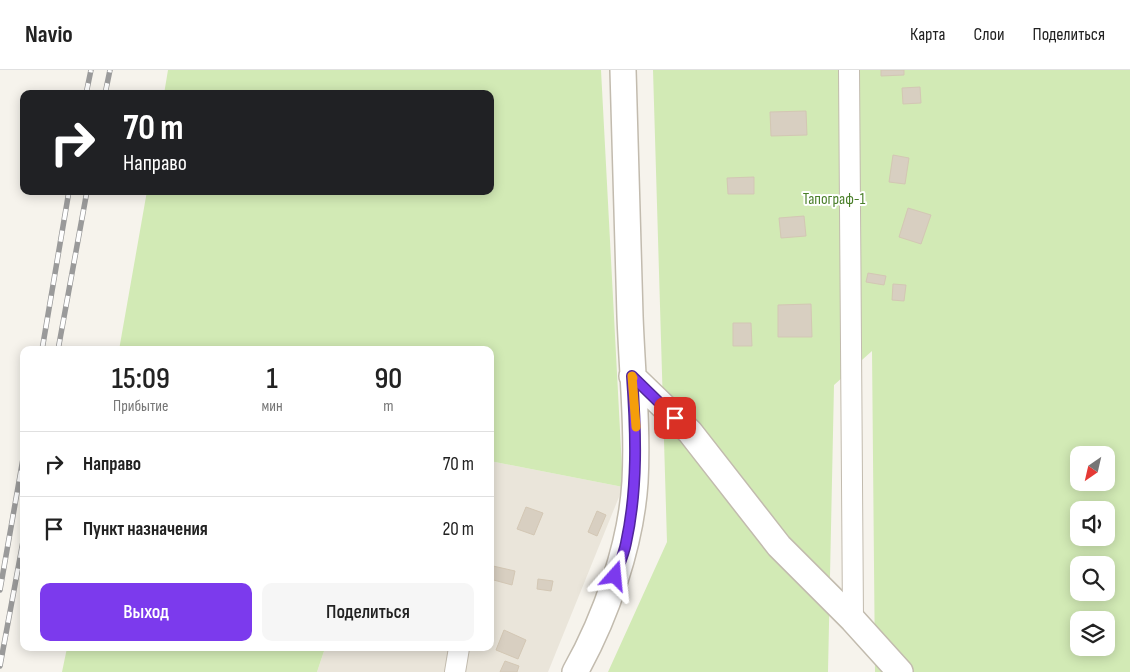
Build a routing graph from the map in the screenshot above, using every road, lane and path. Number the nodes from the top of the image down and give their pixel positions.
1 (623, 70) edge
2 (848, 70) edge
3 (632, 376) junction
4 (853, 620) junction
5 (458, 651) edge
6 (455, 672) edge
7 (575, 672) edge
8 (900, 672) edge

1 - 3 street
2 - 4 street
3 - 4 street
3 - 7 street
4 - 8 street
5 - 6 street

